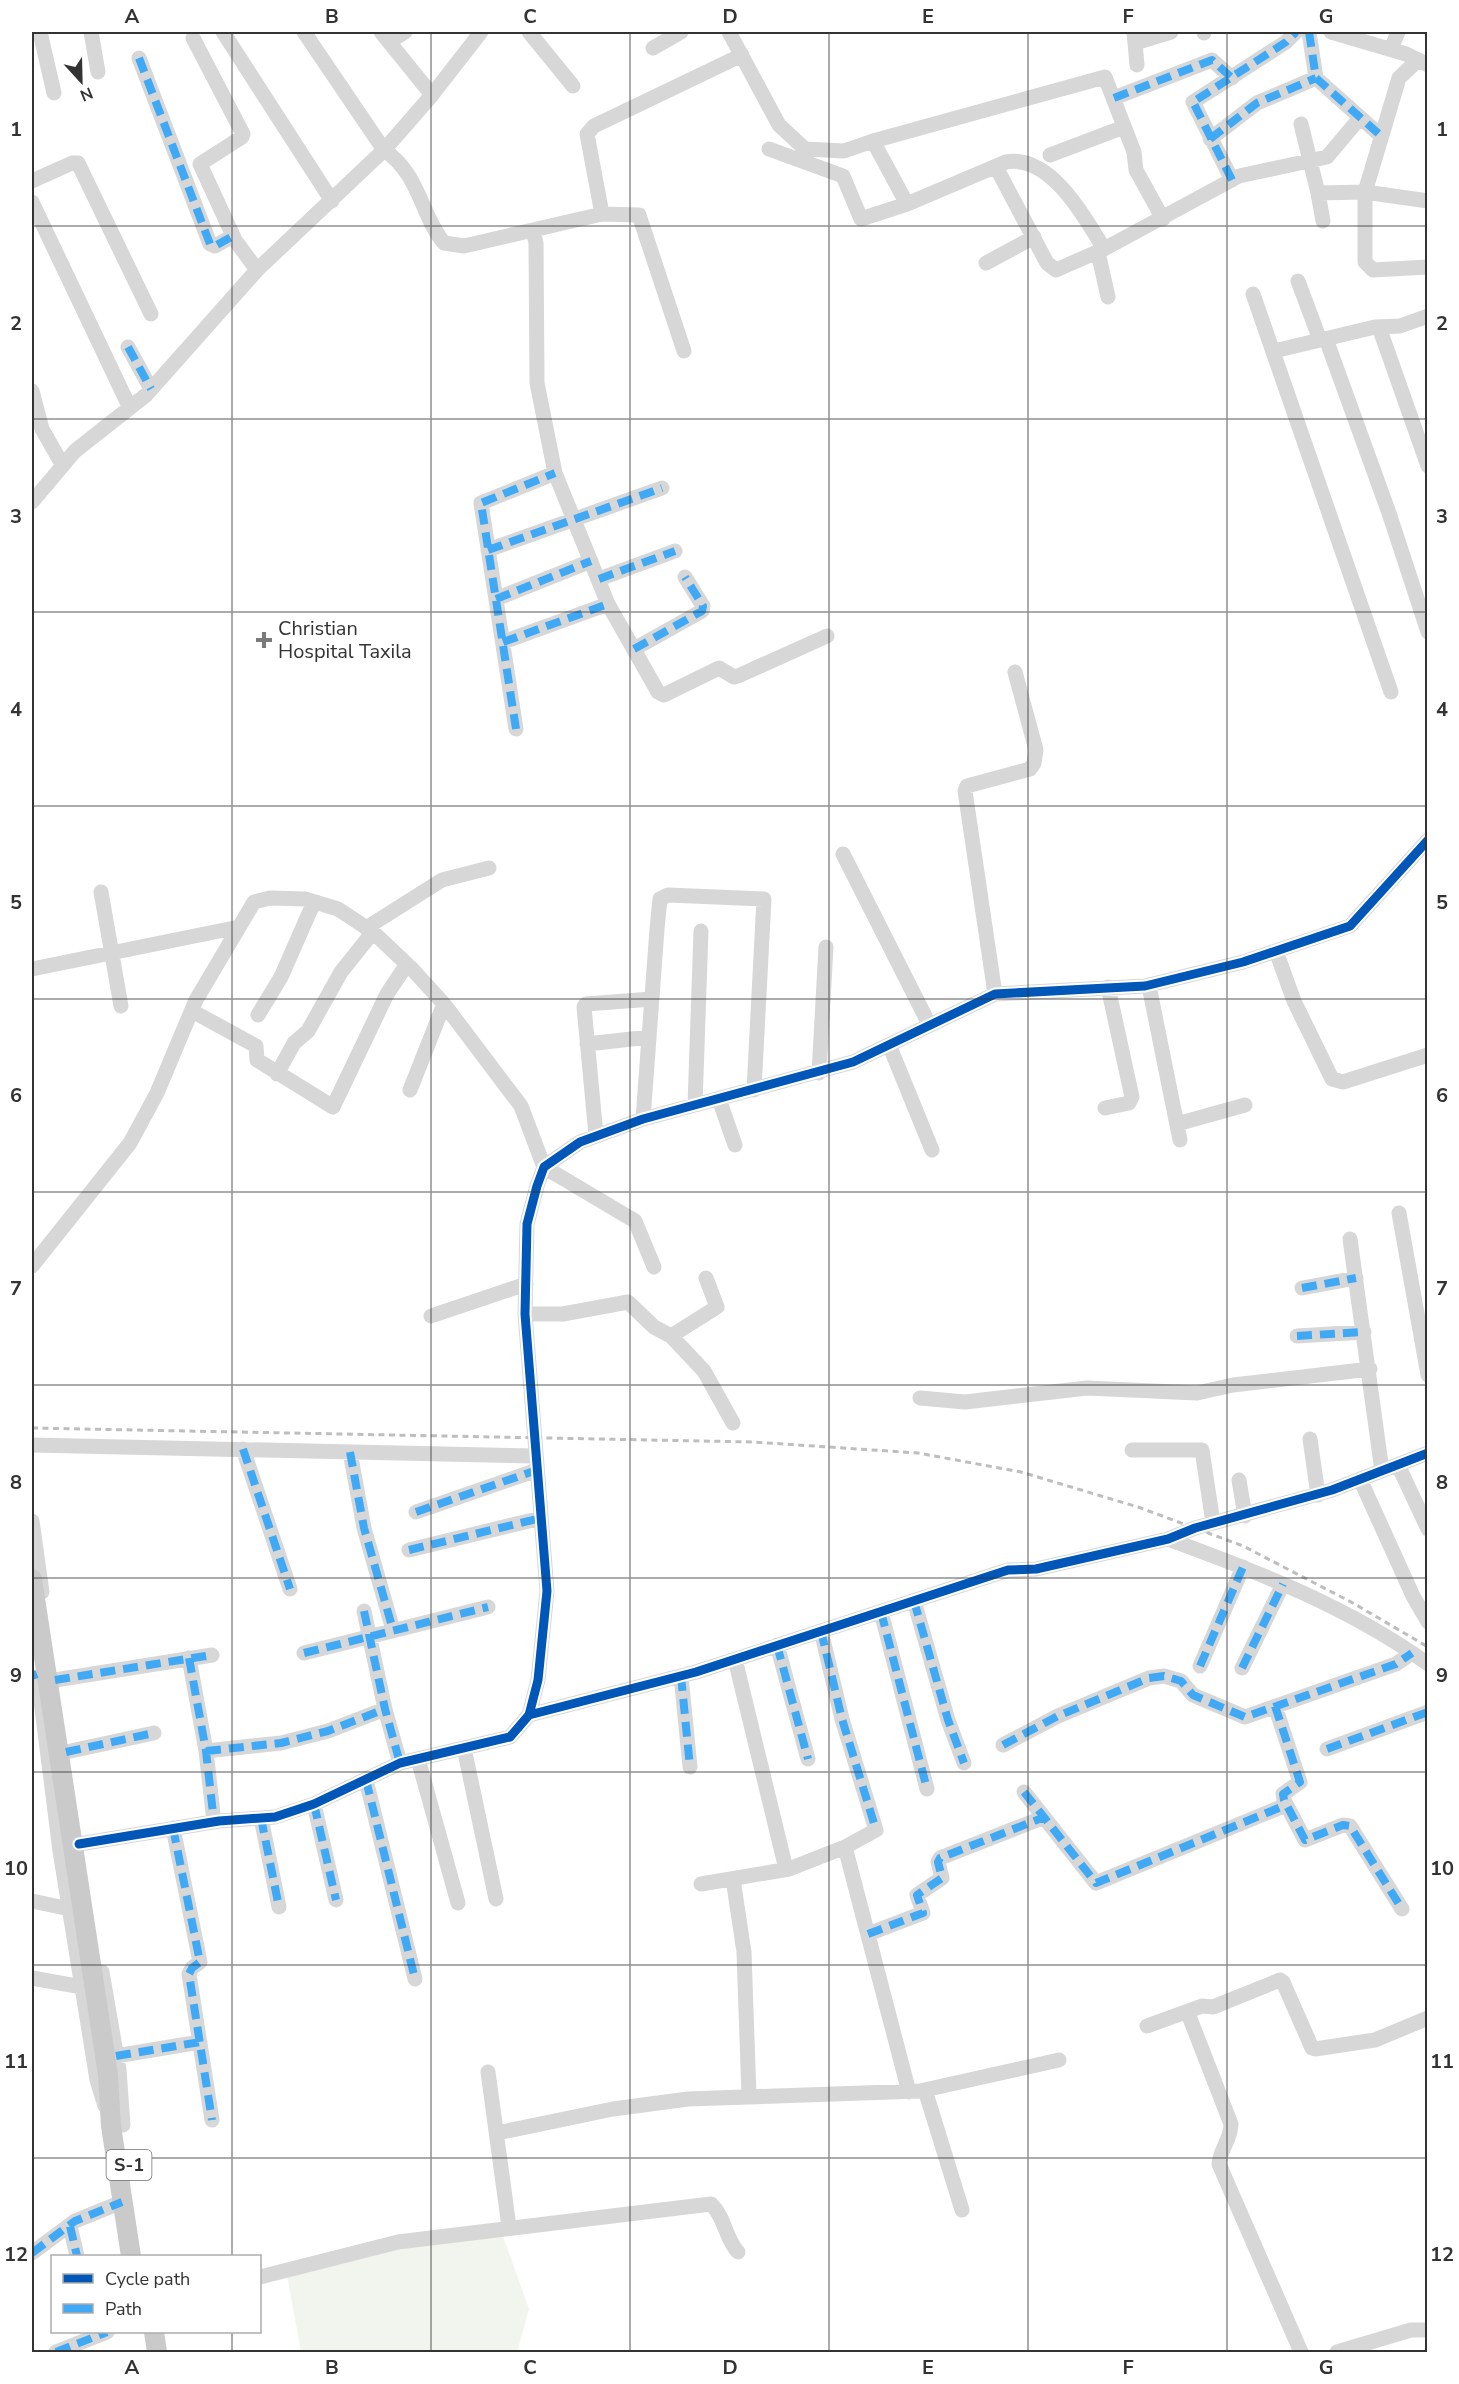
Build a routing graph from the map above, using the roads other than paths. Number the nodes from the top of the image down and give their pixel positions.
1 (40, 32) edge
2 (91, 32) edge
3 (224, 32) edge
4 (304, 32) edge
5 (405, 32) edge
6 (481, 32) edge
7 (529, 32) edge
8 (681, 32) edge
9 (729, 32) edge
10 (1171, 32) edge
11 (1296, 32) edge
12 (1310, 32) edge
13 (1331, 32) edge
14 (1398, 32) edge
15 (385, 37) edge
16 (1134, 37) edge
17 (193, 38) dead end
18 (652, 48) dead end
19 (1391, 49) junction
20 (742, 55) junction
21 (139, 58) dead end
22 (1423, 63) edge
23 (1137, 65) dead end
24 (99, 72) dead end
25 (1232, 78) junction
26 (1316, 78) junction
27 (573, 86) dead end
28 (54, 93) dead end
29 (432, 95) junction
30 (1114, 98) junction
31 (1359, 119) junction
32 (1300, 124) dead end
33 (1124, 127) junction
34 (1380, 135) junction
35 (1210, 139) junction
36 (873, 141) junction
37 (769, 149) dead end
38 (384, 150) junction
39 (1050, 155) dead end
40 (1311, 160) junction
41 (996, 167) junction
42 (1232, 180) junction
43 (32, 181) edge
44 (1365, 192) junction
45 (1318, 193) junction
46 (332, 201) junction
47 (1428, 201) edge
48 (32, 202) edge
49 (907, 204) junction
50 (602, 214) junction
51 (1163, 219) junction
52 (1323, 221) dead end
53 (533, 230) junction
54 (233, 236) junction
55 (1034, 237) junction
56 (1101, 251) junction
57 (986, 263) dead end
58 (1428, 267) edge
59 (257, 270) junction
60 (1298, 281) dead end
61 (1253, 294) dead end
62 (1108, 297) dead end
63 (151, 314) dead end
64 (1428, 316) edge
65 (1379, 327) junction
66 (1323, 339) junction
67 (128, 347) dead end
68 (684, 351) dead end
69 (1274, 351) junction
70 (151, 389) junction
71 (32, 391) edge
72 (129, 406) junction
73 (62, 464) junction
74 (1428, 466) edge
75 (555, 473) junction
76 (662, 488) dead end
77 (32, 502) edge
78 (573, 520) junction
79 (488, 550) junction
80 (675, 551) dead end
81 (591, 561) junction
82 (685, 576) dead end
83 (598, 579) junction
84 (496, 599) junction
85 (608, 604) junction
86 (1428, 632) edge
87 (827, 636) dead end
88 (503, 642) junction
89 (634, 649) junction
90 (1015, 672) dead end
91 (1391, 692) dead end
92 (516, 729) dead end
93 (1428, 840) edge
94 (843, 854) dead end
95 (489, 868) dead end
96 (101, 892) dead end
97 (314, 902) junction
98 (239, 927) junction
99 (370, 930) junction
100 (701, 931) dead end
101 (826, 947) dead end
102 (1276, 951) junction
103 (111, 953) junction
104 (407, 964) junction
105 (32, 969) edge
106 (1149, 986) junction
107 (1108, 987) junction
108 (995, 994) junction
109 (652, 999) junction
110 (444, 1004) junction
111 (121, 1006) dead end
112 (192, 1011) junction
113 (258, 1015) dead end
114 (929, 1024) junction
115 (649, 1037) junction
116 (587, 1044) junction
117 (890, 1047) junction
118 (1428, 1056) edge
119 (819, 1073) junction
120 (277, 1074) junction
121 (410, 1090) dead end
122 (754, 1090) junction
123 (719, 1099) junction
124 (695, 1105) junction
125 (1245, 1106) dead end
126 (1105, 1108) dead end
127 (643, 1119) junction
128 (1176, 1124) junction
129 (596, 1135) junction
130 (1180, 1140) dead end
131 (735, 1145) dead end
132 (932, 1150) dead end
133 (544, 1167) junction
134 (1399, 1213) dead end
135 (1350, 1239) dead end
136 (32, 1266) edge
137 (654, 1267) dead end
138 (706, 1278) dead end
139 (1356, 1278) junction
140 (526, 1284) junction
141 (1302, 1288) dead end
142 (525, 1314) junction
143 (431, 1316) dead end
144 (1364, 1332) junction
145 (671, 1336) junction
146 (1297, 1336) dead end
147 (1370, 1369) junction
148 (1428, 1375) edge
149 (920, 1398) dead end
150 (733, 1423) dead end
151 (1310, 1439) dead end
152 (32, 1445) edge
153 (243, 1449) junction
154 (1132, 1450) dead end
155 (350, 1452) junction
156 (1428, 1453) edge
157 (536, 1463) junction
158 (1398, 1465) junction
159 (1382, 1471) junction
160 (1360, 1479) junction
161 (1239, 1480) dead end
162 (1318, 1495) junction
163 (416, 1512) dead end
164 (1245, 1516) junction
165 (541, 1518) junction
166 (32, 1521) edge
167 (1213, 1523) junction
168 (1428, 1529) edge
169 (1168, 1539) junction
170 (409, 1550) dead end
171 (1243, 1567) junction
172 (32, 1579) edge
173 (1283, 1584) junction
174 (290, 1589) dead end
175 (914, 1601) junction
176 (488, 1607) dead end
177 (364, 1611) dead end
178 (881, 1612) junction
179 (1428, 1622) edge
180 (393, 1630) junction
181 (821, 1631) junction
182 (32, 1635) edge
183 (371, 1637) junction
184 (777, 1646) junction
185 (304, 1653) dead end
186 (1412, 1653) junction
187 (212, 1655) dead end
188 (189, 1659) junction
189 (735, 1659) junction
190 (1428, 1664) edge
191 (1200, 1666) dead end
192 (1242, 1668) dead end
193 (34, 1675) edge
194 (681, 1676) junction
195 (55, 1680) junction
196 (1275, 1706) junction
197 (385, 1709) junction
198 (1428, 1712) edge
199 (529, 1715) junction
200 (154, 1733) dead end
201 (1003, 1745) dead end
202 (464, 1748) junction
203 (1328, 1749) dead end
204 (206, 1751) junction
205 (66, 1752) junction
206 (418, 1759) junction
207 (808, 1759) dead end
208 (400, 1763) junction
209 (964, 1763) dead end
210 (690, 1767) dead end
211 (366, 1780) junction
212 (927, 1789) dead end
213 (1024, 1792) dead end
214 (314, 1804) junction
215 (1286, 1805) junction
216 (261, 1818) junction
217 (1042, 1818) junction
218 (214, 1822) junction
219 (173, 1828) junction
220 (79, 1844) junction
221 (845, 1847) junction
222 (786, 1869) junction
223 (733, 1879) junction
224 (701, 1884) dead end
225 (496, 1899) dead end
226 (336, 1900) dead end
227 (32, 1901) edge
228 (458, 1903) dead end
229 (279, 1907) dead end
230 (70, 1908) junction
231 (1402, 1909) dead end
232 (868, 1934) junction
233 (32, 1978) edge
234 (415, 1979) dead end
235 (82, 1987) junction
236 (1189, 2016) dead end
237 (1428, 2018) edge
238 (1147, 2026) dead end
239 (200, 2042) junction
240 (116, 2056) junction
241 (1059, 2060) dead end
242 (488, 2072) dead end
243 (925, 2090) junction
244 (909, 2092) junction
245 (749, 2096) junction
246 (212, 2120) dead end
247 (117, 2126) junction
248 (497, 2133) junction
249 (123, 2202) junction
250 (962, 2210) dead end
251 (70, 2226) junction
252 (508, 2227) junction
253 (738, 2252) dead end
254 (32, 2253) edge
255 (77, 2255) edge
256 (130, 2255) edge
257 (142, 2255) edge
258 (261, 2277) edge
259 (1428, 2330) edge
260 (101, 2333) edge
261 (142, 2333) edge
262 (154, 2333) edge
263 (56, 2352) edge
264 (146, 2352) edge
265 (158, 2352) edge
266 (1301, 2352) edge
267 (1337, 2352) edge

1 - 28 street
2 - 24 street
3 - 46 street
4 - 38 street
5 - 15 street
6 - 29 street
7 - 27 street
8 - 18 street
9 - 20 street
10 - 16 street
11 - 25 street
12 - 26 street
13 - 19 street
14 - 19 street
15 - 29 street
16 - 23 street
17 - 54 street
19 - 22 street
20 - 36 street
20 - 50 street
21 - 54 street
22 - 34 street
25 - 30 street
25 - 35 street
26 - 31 street
26 - 35 street
29 - 38 street
30 - 33 street
30 - 36 street
31 - 34 street
31 - 40 street
32 - 40 street
33 - 39 street
33 - 51 street
34 - 44 street
35 - 42 street
36 - 49 street
37 - 49 street
38 - 46 street
38 - 53 street
40 - 42 street
40 - 45 street
41 - 49 street
41 - 55 street
41 - 56 street
42 - 51 street
43 - 63 street
44 - 45 street
44 - 47 street
44 - 58 street
45 - 52 street
46 - 59 street
48 - 72 street
50 - 53 street
50 - 68 street
51 - 56 street
53 - 75 street
54 - 59 street
55 - 56 street
55 - 57 street
56 - 62 street
59 - 70 street
60 - 66 street
61 - 69 street
64 - 65 street
65 - 66 street
65 - 74 street
66 - 69 street
66 - 86 street
67 - 70 street
69 - 91 street
70 - 72 street
71 - 73 street
72 - 73 street
73 - 77 street
75 - 78 street
75 - 79 street
76 - 78 street
78 - 79 street
78 - 81 street
79 - 84 street
80 - 83 street
81 - 83 street
81 - 84 street
82 - 89 street
83 - 85 street
84 - 88 street
85 - 88 street
85 - 89 street
87 - 89 street
88 - 92 street
90 - 108 street
93 - 102 street
94 - 114 street
95 - 99 street
96 - 103 street
97 - 98 street
97 - 99 street
97 - 113 street
98 - 103 street
98 - 112 street
99 - 104 street
99 - 120 street
100 - 124 street
101 - 119 street
102 - 106 street
102 - 118 street
103 - 105 street
103 - 111 street
104 - 110 street
104 - 120 street
106 - 107 street
106 - 128 street
107 - 108 street
107 - 126 street
108 - 114 street
109 - 115 street
109 - 116 street
109 - 122 street
110 - 121 street
110 - 133 street
112 - 120 street
112 - 136 street
114 - 117 street
115 - 116 street
115 - 127 street
116 - 129 street
117 - 119 street
117 - 132 street
119 - 122 street
122 - 123 street
123 - 124 street
123 - 131 street
124 - 127 street
125 - 128 street
127 - 129 street
128 - 130 street
129 - 133 street
133 - 137 street
133 - 140 street
134 - 148 street
135 - 139 street
138 - 145 street
139 - 141 street
139 - 144 street
140 - 142 street
140 - 143 street
142 - 145 street
142 - 157 street
144 - 146 street
144 - 147 street
145 - 150 street
147 - 149 street
147 - 159 street
151 - 162 street
152 - 153 street
153 - 155 street
153 - 174 street
154 - 167 street
155 - 157 street
155 - 180 street
156 - 158 street
157 - 163 street
157 - 165 street
158 - 159 street
158 - 168 street
159 - 160 street
160 - 162 street
160 - 179 street
161 - 164 street
162 - 164 street
164 - 167 street
165 - 170 street
165 - 199 street
166 - 195 street
167 - 169 street
169 - 171 street
169 - 175 street
171 - 173 street
171 - 191 street
172 - 247 main road, S-1
173 - 186 street
173 - 192 street
175 - 178 street
175 - 209 street
176 - 180 street
177 - 183 street
178 - 181 street
178 - 212 street
180 - 183 street
181 - 184 street
181 - 221 street
182 - 193 street
183 - 185 street
183 - 197 street
184 - 189 street
184 - 207 street
186 - 190 street
186 - 196 street
187 - 188 street
188 - 195 street
188 - 204 street
189 - 194 street
189 - 222 street
193 - 230 street
194 - 199 street
194 - 210 street
195 - 205 street
196 - 201 street
196 - 215 street
197 - 204 street
197 - 208 street
198 - 203 street
199 - 202 street
200 - 205 street
202 - 206 street
202 - 225 street
204 - 218 street
205 - 220 street
206 - 208 street
206 - 228 street
208 - 211 street
211 - 214 street
211 - 234 street
213 - 217 street
214 - 216 street
214 - 226 street
215 - 217 street
215 - 231 street
216 - 218 street
216 - 229 street
217 - 232 street
218 - 219 street
219 - 220 street
219 - 239 street
220 - 240 street
221 - 222 street
221 - 232 street
222 - 223 street
223 - 224 street
223 - 245 street
227 - 230 street
230 - 235 street
232 - 244 street
233 - 235 street
235 - 247 street
236 - 266 street
237 - 238 street
239 - 240 street
239 - 246 street
240 - 247 street
241 - 243 street
242 - 248 street
243 - 244 street
243 - 250 street
244 - 245 street
245 - 248 street
247 - 249 main road, S-1
247 - 257 main road, S-1
248 - 252 street
249 - 251 street
249 - 256 main road, S-1
251 - 254 street
251 - 255 street
252 - 253 street
252 - 258 street
259 - 267 street
260 - 263 street
261 - 264 main road
262 - 265 main road

